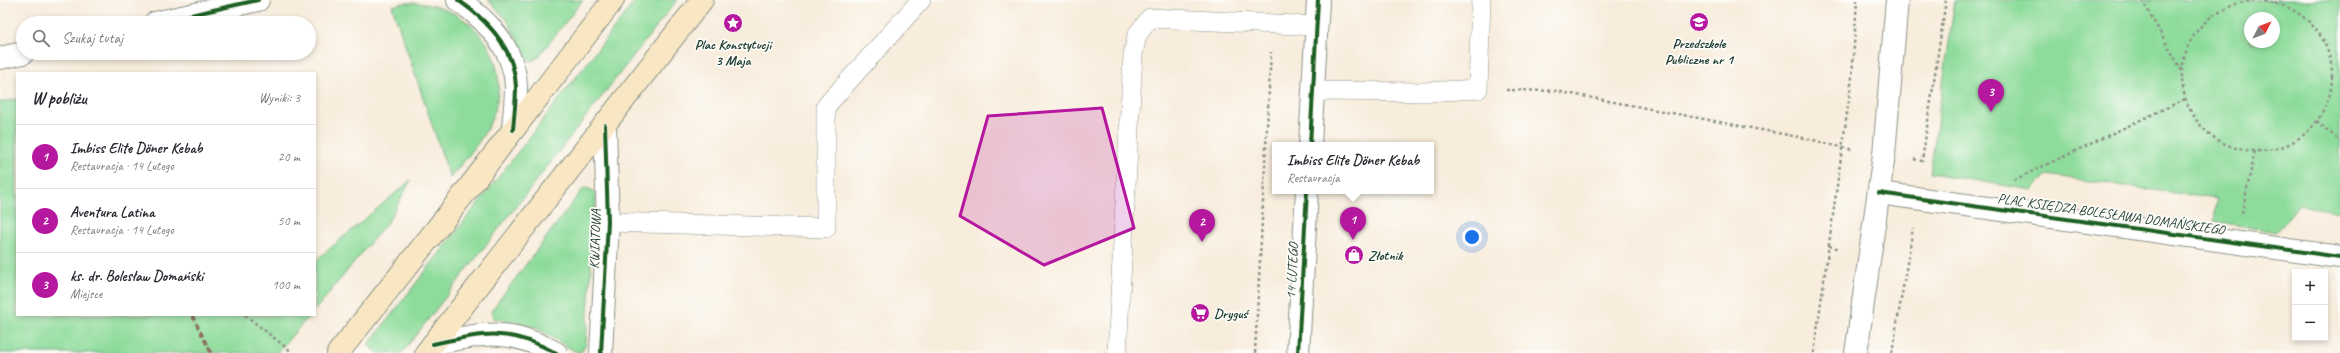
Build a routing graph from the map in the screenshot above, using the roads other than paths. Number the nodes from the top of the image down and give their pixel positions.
1 (258, 0) edge
2 (458, 0) edge
3 (613, 0) edge
4 (702, 0) edge
5 (921, 0) edge
6 (1318, 0) edge
7 (1481, 0) edge
8 (1897, 0) edge
9 (186, 16) edge
10 (1317, 26) junction
11 (16, 55) edge
12 (0, 58) edge
13 (1313, 91) junction
14 (605, 125) junction
15 (513, 130) junction
16 (1310, 142) edge
17 (1879, 193) junction
18 (1307, 194) edge
19 (608, 222) junction
20 (2340, 257) edge
21 (430, 349) edge
22 (338, 353) edge
23 (556, 353) edge
24 (601, 353) edge
25 (1117, 353) edge
26 (1298, 353) edge
27 (1856, 353) edge

1 - 9 street
2 - 15 street
3 - 15 main road
4 - 14 main road
5 - 19 lane
6 - 10 street
7 - 13 lane
8 - 17 street
10 - 13 street
10 - 25 lane
11 - 12 street
13 - 16 street
14 - 19 street, KWIATOWA
14 - 21 main road
15 - 22 main road
17 - 20 street, PLAC KSIĘDZA BOLESŁAWA DOMAŃSKIEGO
17 - 27 street
18 - 26 street, 14 LUTEGO
19 - 24 street, KWIATOWA
21 - 23 street

